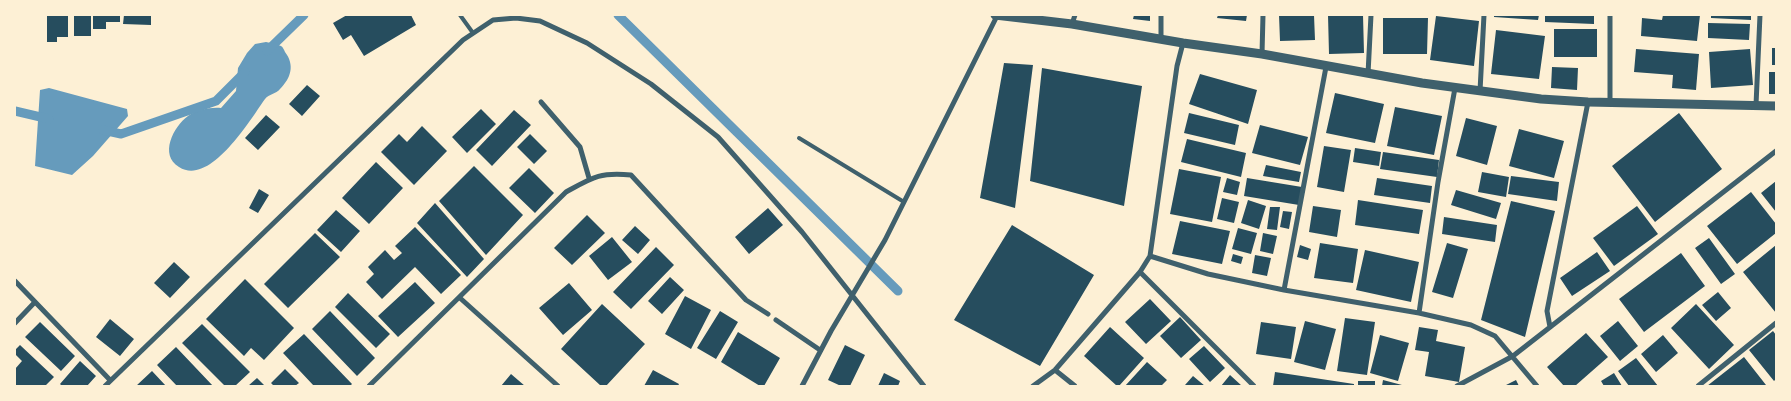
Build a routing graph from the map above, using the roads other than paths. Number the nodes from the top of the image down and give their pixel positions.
1 (460, 15) edge
2 (996, 15) edge
3 (1075, 15) edge
4 (1162, 15) edge
5 (1263, 15) edge
6 (1371, 15) edge
7 (1484, 15) edge
8 (1610, 15) edge
9 (1760, 15) edge
10 (1072, 24) junction
11 (473, 33) junction
12 (1161, 39) junction
13 (1182, 43) junction
14 (1262, 54) junction
15 (1326, 66) junction
16 (1368, 75) junction
17 (1455, 88) junction
18 (1480, 91) junction
19 (542, 102) dead end
20 (1588, 102) junction
21 (1610, 103) junction
22 (1756, 105) junction
23 (1776, 106) edge
24 (799, 138) dead end
25 (1776, 151) edge
26 (590, 178) junction
27 (904, 202) junction
28 (1150, 256) junction
29 (1140, 272) junction
30 (15, 281) edge
31 (1284, 290) junction
32 (852, 294) junction
33 (460, 298) junction
34 (35, 302) junction
35 (1418, 312) junction
36 (768, 314) dead end
37 (776, 320) dead end
38 (15, 323) edge
39 (1776, 323) edge
40 (1550, 327) junction
41 (820, 350) junction
42 (1513, 356) junction
43 (1055, 370) junction
44 (110, 380) junction
45 (105, 386) edge
46 (369, 386) edge
47 (558, 386) edge
48 (802, 386) edge
49 (924, 386) edge
50 (1033, 386) edge
51 (1075, 386) edge
52 (1254, 386) edge
53 (1457, 386) edge
54 (1537, 386) edge
55 (1698, 386) edge

1 - 11 lane
2 - 10 street
2 - 27 street
3 - 10 street
4 - 12 street
5 - 14 street
6 - 16 street
7 - 18 street
8 - 21 street
9 - 22 street
10 - 12 street
11 - 32 street
11 - 44 street
12 - 13 street
13 - 14 street
13 - 28 street
14 - 15 street
15 - 16 street
15 - 31 street
16 - 17 street
17 - 18 street
17 - 35 street
18 - 20 street
19 - 26 street
20 - 21 street
20 - 40 street
21 - 22 street
22 - 23 street
24 - 27 lane
25 - 40 street
26 - 33 street
26 - 36 street
27 - 32 street
28 - 29 street
28 - 31 street
29 - 43 street
29 - 52 street
30 - 34 street
31 - 35 street
32 - 41 street
32 - 49 street
33 - 46 street
33 - 47 street
34 - 38 street
34 - 44 street
35 - 42 street
37 - 41 street
39 - 55 street
40 - 42 street
41 - 48 street
42 - 53 street
42 - 54 street
43 - 50 street
43 - 51 street
44 - 45 street

